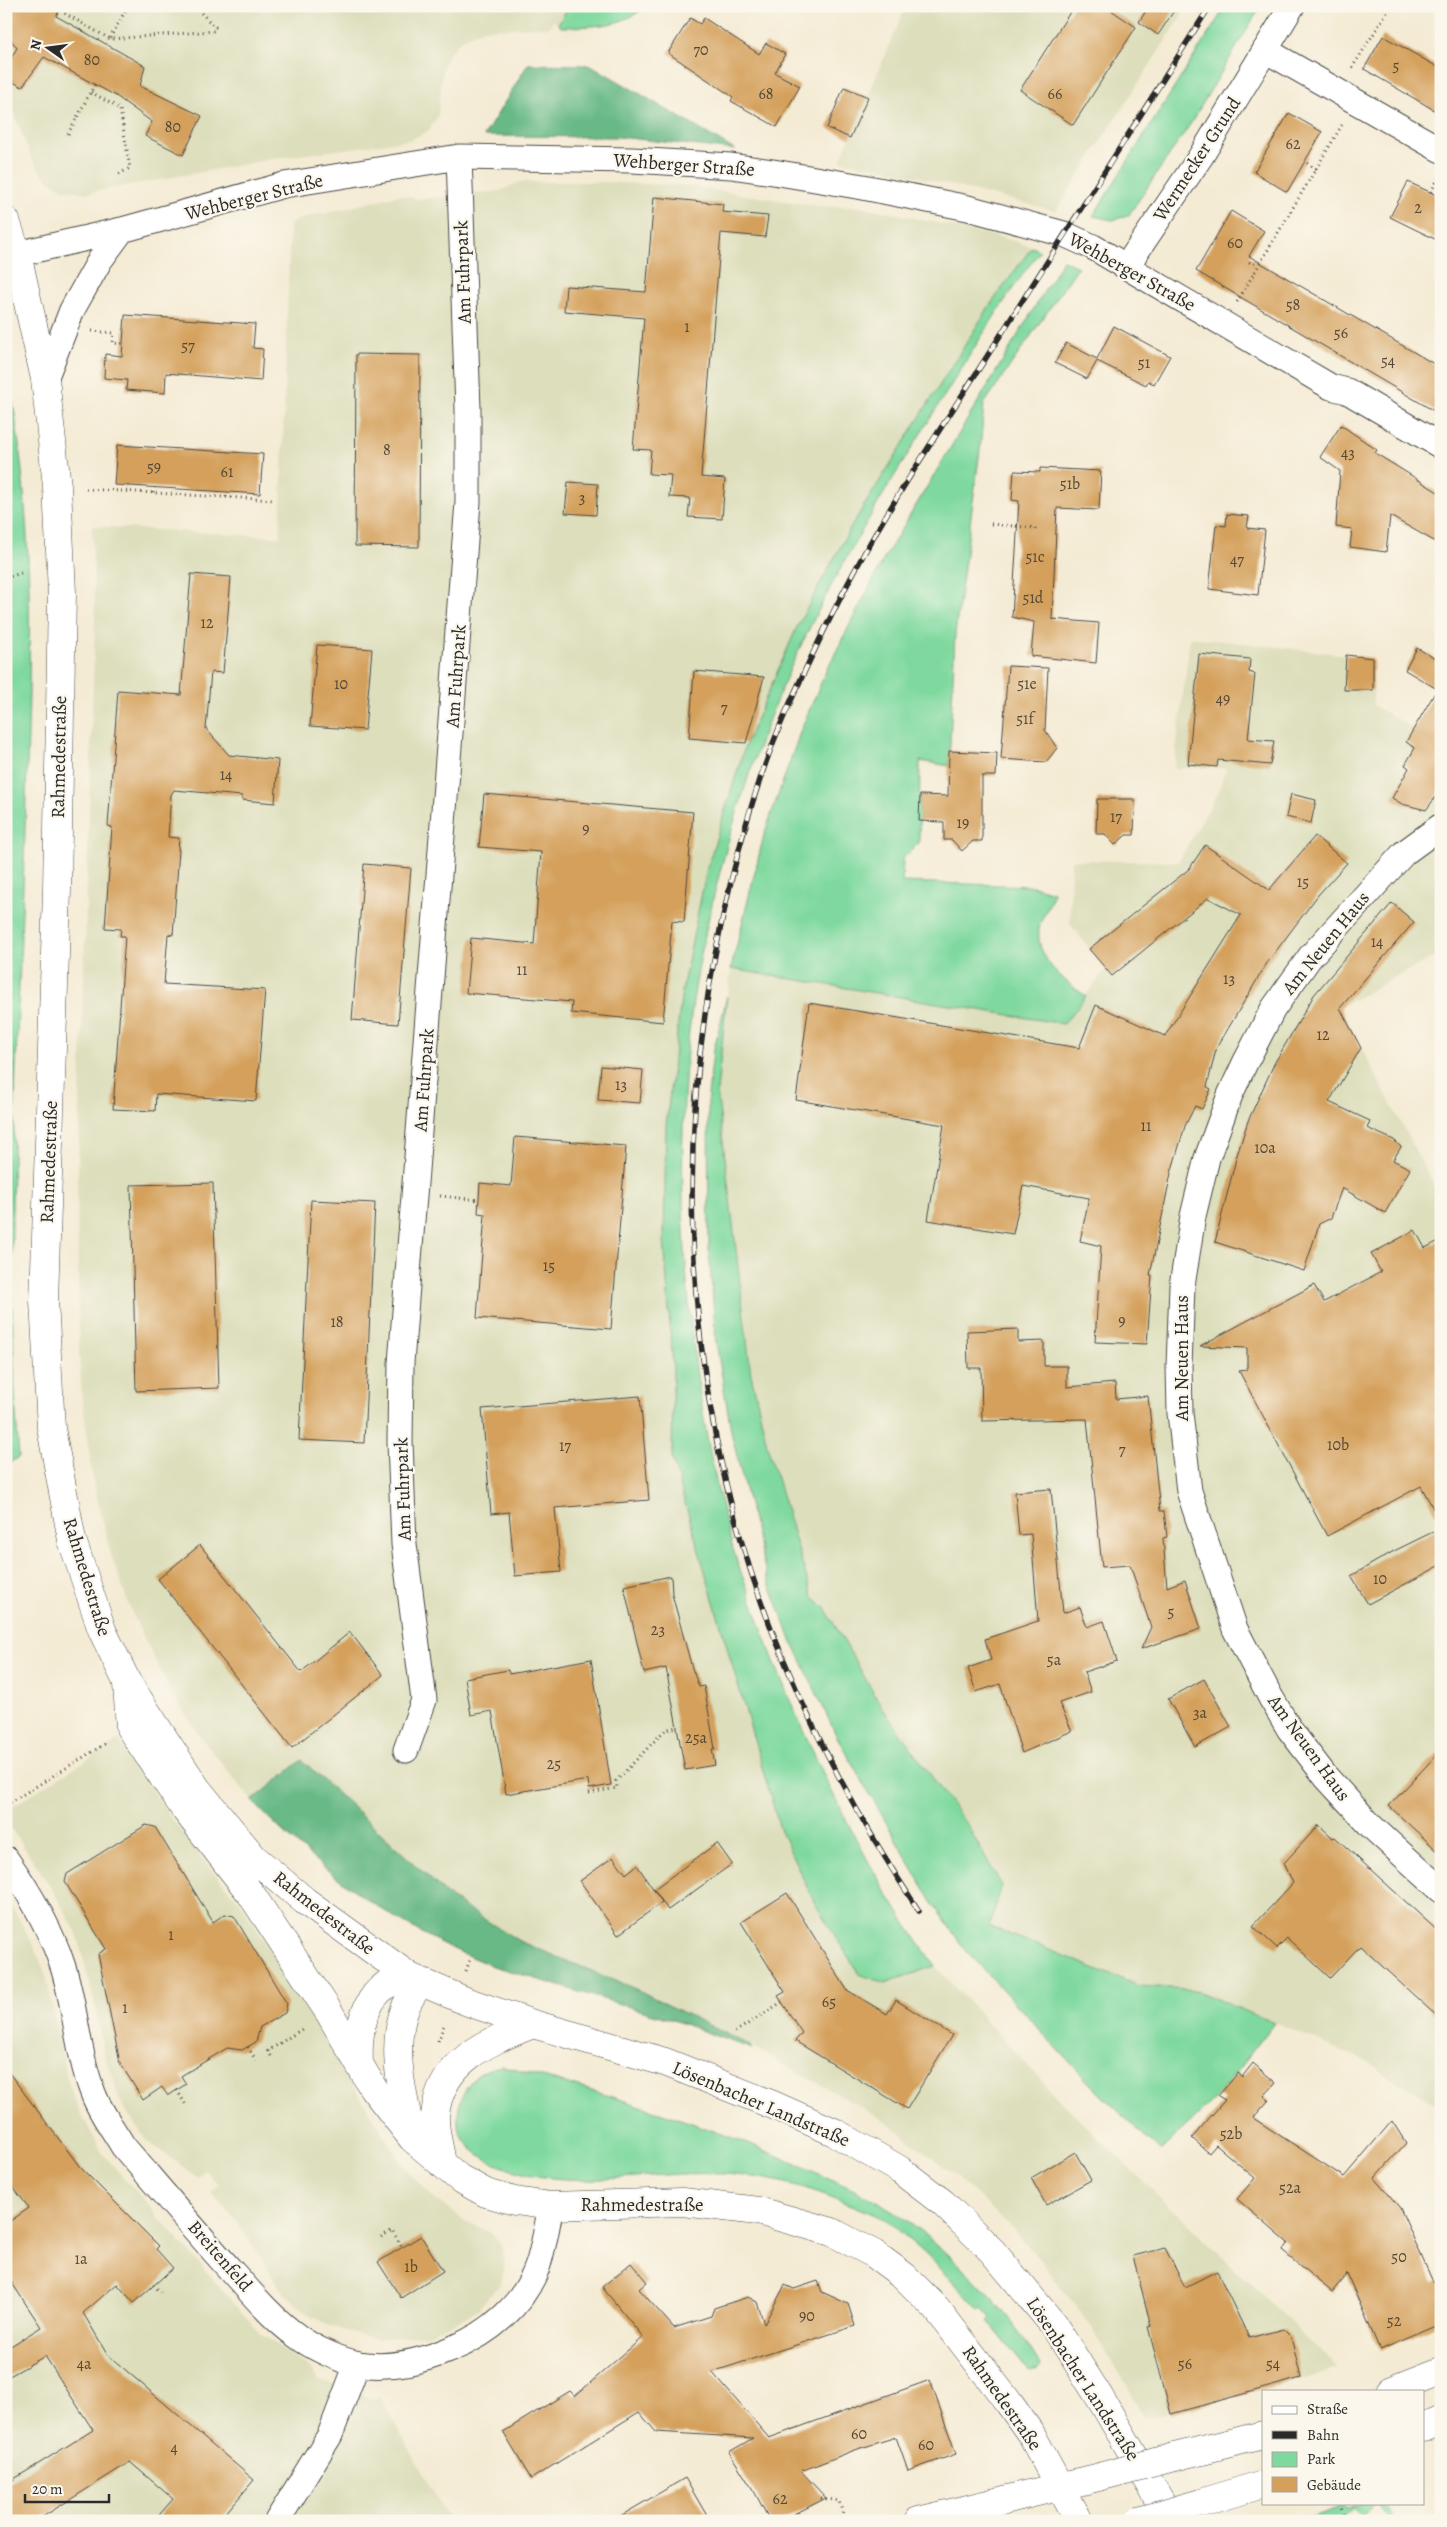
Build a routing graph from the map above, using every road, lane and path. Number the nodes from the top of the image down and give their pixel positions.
1 (58, 6) edge
2 (128, 6) edge
3 (194, 6) edge
4 (1292, 6) edge
5 (1391, 6) edge
6 (110, 39) junction
7 (1265, 50) junction
8 (95, 84) dead end
9 (91, 92) junction
10 (1347, 95) junction
11 (68, 134) dead end
12 (1441, 150) edge
13 (459, 157) junction
14 (1306, 163) dead end
15 (1316, 169) junction
16 (119, 174) dead end
17 (1441, 174) edge
18 (1431, 192) dead end
19 (6, 221) edge
20 (122, 230) junction
21 (16, 254) junction
22 (1249, 262) dead end
23 (1258, 266) junction
24 (1126, 267) junction
25 (1224, 324) junction
26 (92, 331) dead end
27 (123, 344) dead end
28 (45, 379) junction
29 (1441, 446) edge
30 (154, 488) dead end
31 (91, 489) dead end
32 (227, 492) dead end
33 (153, 493) junction
34 (226, 498) junction
35 (275, 500) dead end
36 (991, 524) dead end
37 (1035, 533) dead end
38 (21, 573) dead end
39 (6, 578) edge
40 (1441, 826) edge
41 (414, 1194) junction
42 (479, 1200) dead end
43 (126, 1682) junction
44 (676, 1727) dead end
45 (130, 1728) junction
46 (406, 1750) dead end
47 (589, 1792) dead end
48 (6, 1805) edge
49 (6, 1859) edge
50 (1441, 1890) edge
51 (415, 1980) junction
52 (782, 2002) dead end
53 (533, 2024) junction
54 (298, 2031) dead end
55 (735, 2032) dead end
56 (248, 2047) dead end
57 (270, 2056) dead end
58 (359, 2062) junction
59 (258, 2064) dead end
60 (177, 2090) dead end
61 (187, 2107) dead end
62 (412, 2138) junction
63 (442, 2164) junction
64 (551, 2206) junction
65 (381, 2237) dead end
66 (402, 2247) dead end
67 (153, 2285) dead end
68 (161, 2292) dead end
69 (358, 2364) junction
70 (1441, 2371) edge
71 (1393, 2390) edge
72 (1441, 2420) edge
73 (1424, 2428) edge
74 (1262, 2435) edge
75 (1262, 2484) edge
76 (1060, 2487) junction
77 (821, 2498) dead end
78 (1340, 2504) edge
79 (800, 2511) dead end
80 (1344, 2516) dead end
81 (277, 2521) edge
82 (786, 2521) edge
83 (845, 2521) edge
84 (918, 2521) edge
85 (1078, 2521) edge
86 (1139, 2521) edge
87 (1172, 2521) edge

1 - 6 path
2 - 6 path
3 - 6 path
4 - 7 street, Wermecker Grund
5 - 10 path
7 - 10 street
7 - 24 street, Wermecker Grund
8 - 9 path
9 - 11 path
9 - 16 path
10 - 12 street
10 - 15 path
13 - 20 street, Wehberger Straße
13 - 24 street, Wehberger Straße
13 - 41 street, Am Fuhrpark
14 - 15 path
15 - 23 path
17 - 18 path
19 - 21 main road, Rahmedestraße
20 - 21 street, Wehberger Straße
20 - 28 street
21 - 28 main road, Rahmedestraße
22 - 23 path
23 - 25 path
24 - 25 street, Wehberger Straße
25 - 29 street, Wehberger Straße
26 - 27 path
28 - 43 main road, Rahmedestraße
30 - 33 path
31 - 33 path
32 - 34 path
33 - 34 path
34 - 35 path
36 - 37 path
38 - 39 path
40 - 50 street, Am Neuen Haus
41 - 42 path
41 - 46 street, Am Fuhrpark
43 - 45 main road
43 - 51 main road, Rahmedestraße
44 - 47 path
45 - 48 path
45 - 58 main road, Rahmedestraße
49 - 69 street, Breitenfeld
51 - 53 main road, Rahmedestraße
51 - 58 main road
51 - 62 main road
52 - 55 path
53 - 63 main road
53 - 87 main road, Lösenbacher Landstraße
54 - 57 path
56 - 59 path
58 - 62 main road, Rahmedestraße
60 - 61 path
62 - 63 main road, Rahmedestraße
63 - 64 main road, Rahmedestraße
64 - 69 street, Breitenfeld
64 - 76 main road, Rahmedestraße
65 - 66 path
67 - 68 path
69 - 81 street
70 - 71 main road
72 - 73 main road
74 - 76 main road, bridge
75 - 86 main road, bridge
76 - 84 main road
76 - 85 main road, Rahmedestraße
77 - 83 path
78 - 80 path
79 - 82 path

